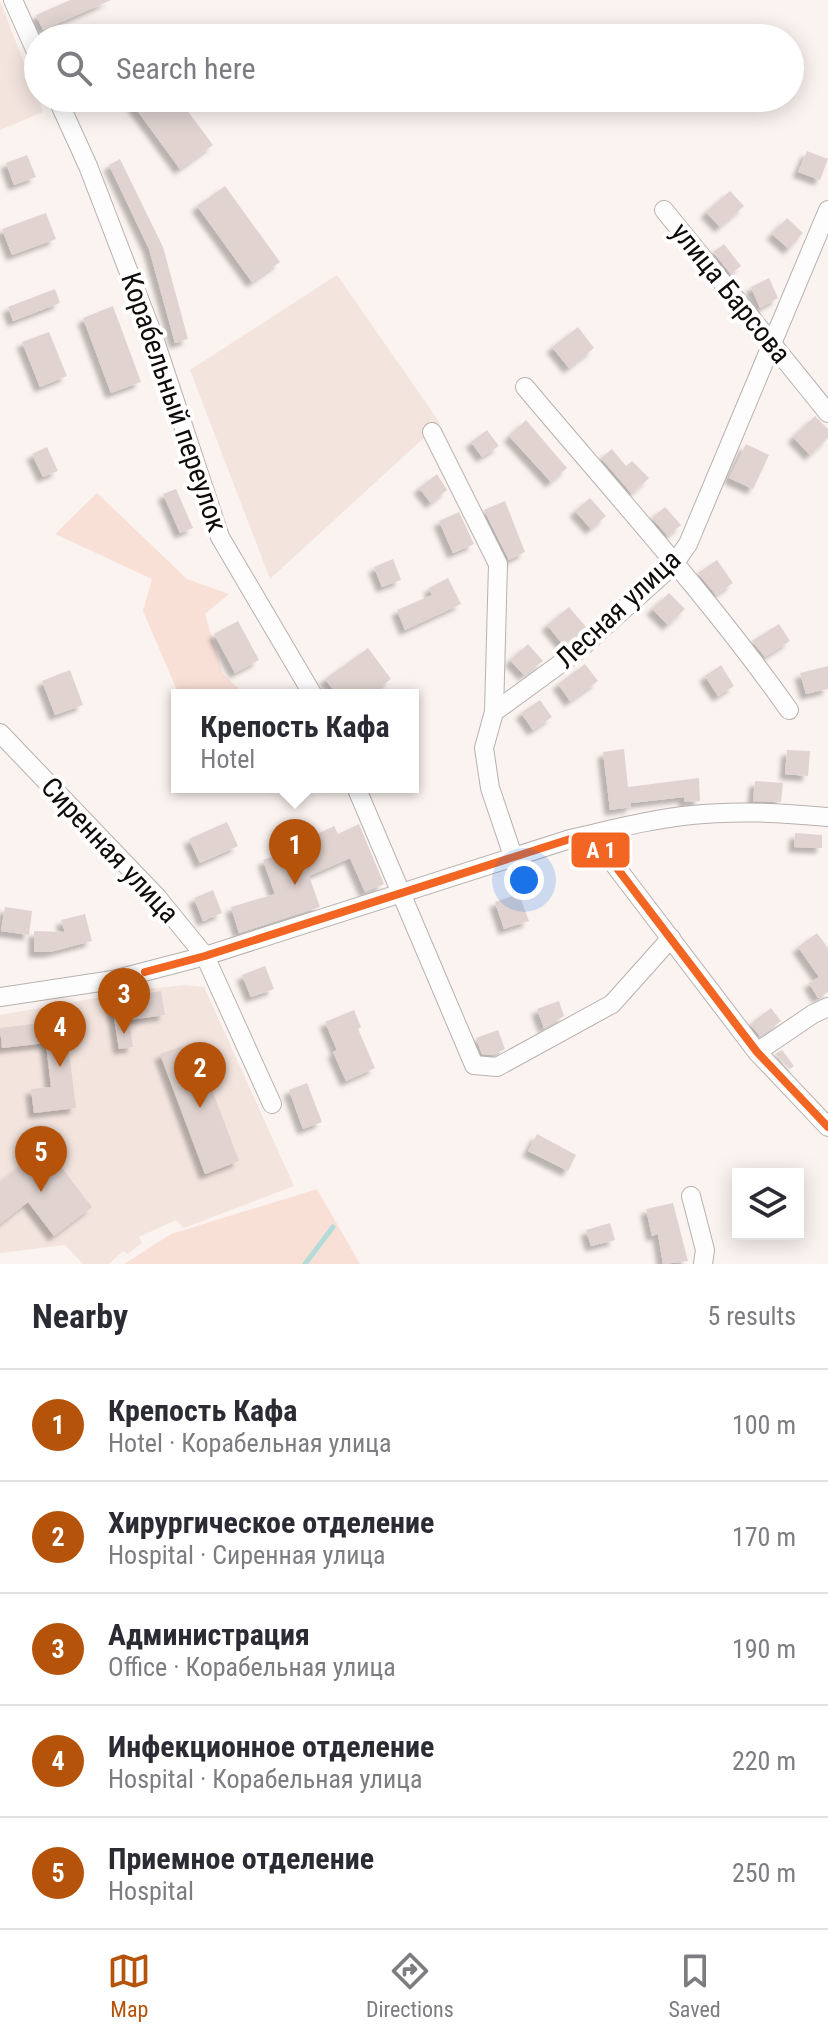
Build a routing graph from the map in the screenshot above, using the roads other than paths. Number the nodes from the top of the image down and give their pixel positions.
1 (13, 0) edge
2 (24, 25) edge
3 (63, 112) edge
4 (664, 210) dead end
5 (828, 210) edge
6 (771, 343) junction
7 (525, 387) dead end
8 (828, 413) edge
9 (432, 432) dead end
10 (674, 564) junction
11 (309, 689) edge
12 (789, 710) dead end
13 (494, 712) junction
14 (0, 733) edge
15 (359, 793) edge
16 (828, 817) edge
17 (570, 839) junction
18 (514, 859) junction
19 (401, 893) junction
20 (671, 938) junction
21 (205, 956) junction
22 (0, 997) edge
23 (828, 1007) edge
24 (757, 1052) junction
25 (272, 1104) dead end
26 (828, 1127) edge
27 (691, 1196) dead end
28 (703, 1264) edge

1 - 2 street
3 - 11 street, Корабельный переулок
4 - 6 street, улица Барсова
5 - 6 street, Лесная улица
6 - 8 street, улица Барсова
6 - 10 street, Лесная улица
7 - 10 street
9 - 13 street
10 - 12 street
10 - 13 street, Лесная улица
13 - 18 street
14 - 21 street, Сиренная улица
15 - 19 street
16 - 17 street
17 - 18 street
17 - 20 street
18 - 19 street
19 - 20 street
19 - 21 street
20 - 24 street
21 - 22 street
21 - 25 street, Сиренная улица
23 - 24 street
24 - 26 street
27 - 28 street

